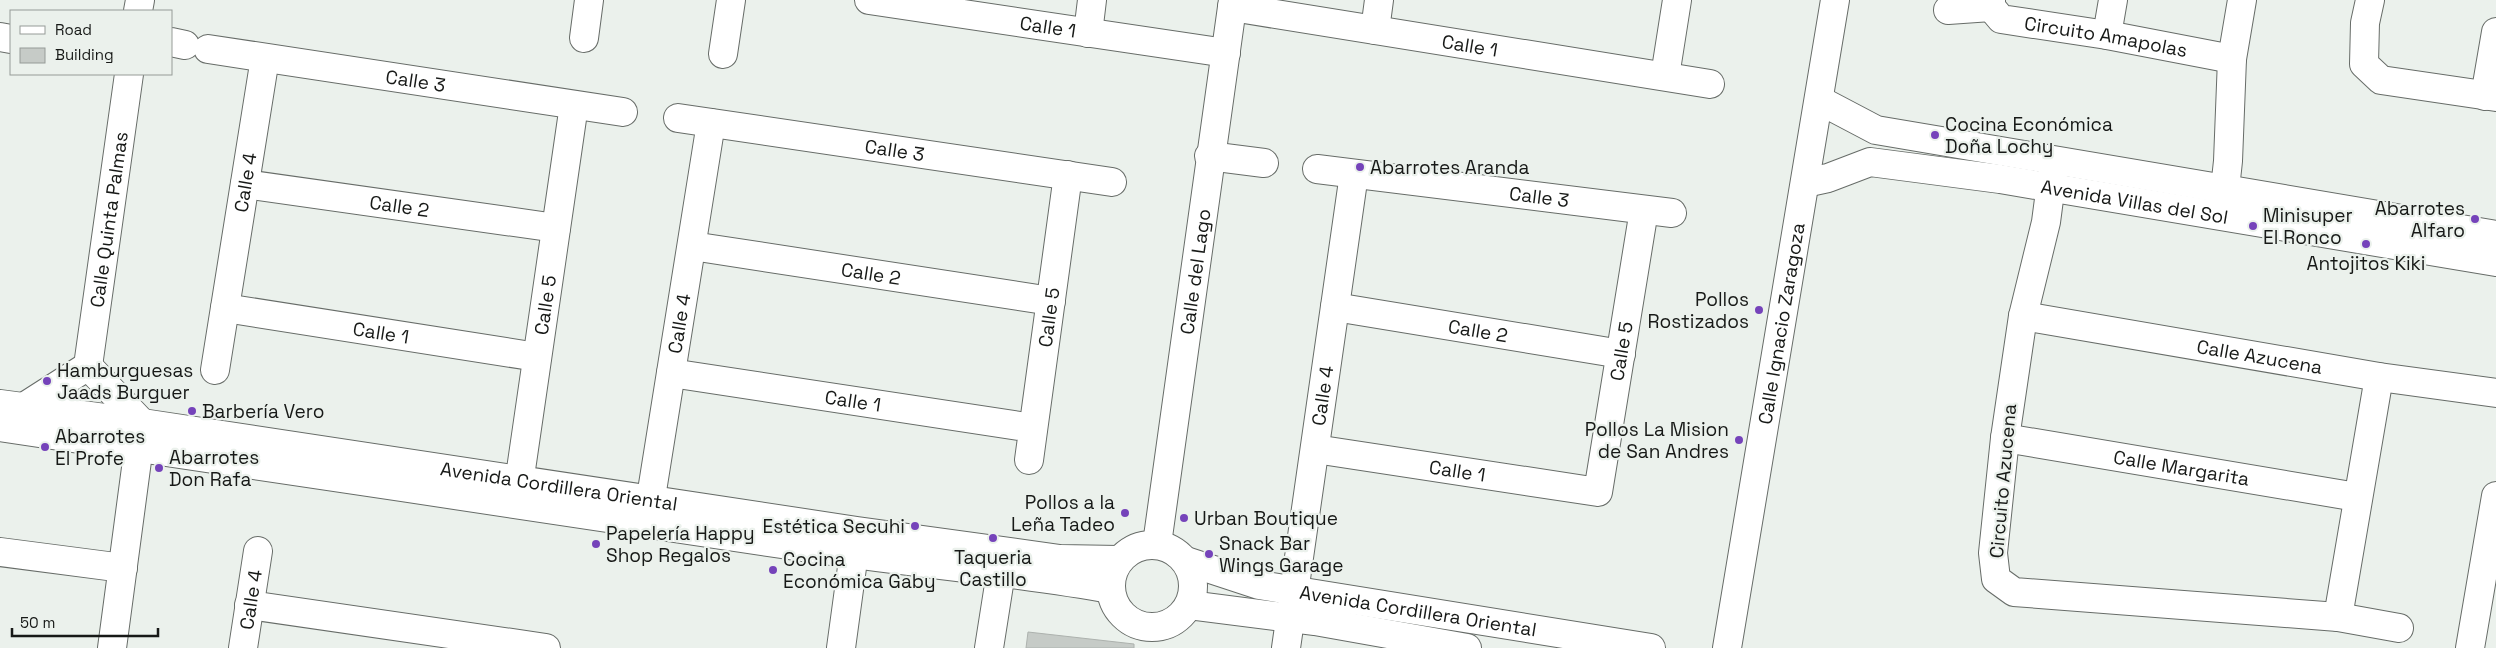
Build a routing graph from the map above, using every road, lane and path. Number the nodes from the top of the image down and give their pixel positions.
1 (589, 0) edge
2 (731, 0) edge
3 (869, 0) edge
4 (1092, 0) edge
5 (1379, 0) edge
6 (1677, 0) edge
7 (1835, 0) edge
8 (2113, 0) edge
9 (2242, 0) edge
10 (2370, 0) edge
11 (1232, 3) edge
12 (1991, 3) edge
13 (1948, 10) dead end
14 (1375, 30) junction
15 (2496, 32) edge
16 (1088, 33) junction
17 (2107, 35) junction
18 (584, 38) dead end
19 (188, 45) edge
20 (1226, 53) junction
21 (723, 54) dead end
22 (265, 58) junction
23 (2232, 59) junction
24 (129, 75) edge
25 (1665, 76) junction
26 (1710, 84) dead end
27 (2491, 96) edge
28 (1819, 100) junction
29 (574, 105) junction
30 (623, 112) dead end
31 (678, 118) dead end
32 (711, 123) junction
33 (1876, 130) junction
34 (1210, 156) junction
35 (2054, 161) junction
36 (1870, 162) junction
37 (1264, 163) dead end
38 (1317, 169) dead end
39 (1354, 174) junction
40 (1068, 175) junction
41 (1112, 182) dead end
42 (1805, 183) junction
43 (244, 184) junction
44 (2051, 187) junction
45 (2225, 190) junction
46 (1644, 210) junction
47 (1672, 213) dead end
48 (2222, 216) junction
49 (556, 228) junction
50 (2496, 235) edge
51 (692, 246) junction
52 (2496, 262) edge
53 (1051, 301) junction
54 (1335, 307) junction
55 (225, 308) junction
56 (2023, 316) junction
57 (1621, 354) junction
58 (538, 357) junction
59 (88, 366) junction
60 (215, 370) dead end
61 (671, 373) junction
62 (2379, 377) junction
63 (2496, 393) edge
64 (12, 405) edge
65 (0, 427) edge
66 (1033, 428) junction
67 (141, 435) junction
68 (2005, 438) junction
69 (1315, 449) junction
70 (1029, 460) dead end
71 (518, 492) junction
72 (1598, 492) joint
73 (2496, 496) edge
74 (2357, 497) junction
75 (649, 511) junction
76 (856, 543) junction
77 (1157, 544) junction
78 (258, 551) dead end
79 (1, 558) edge
80 (1120, 560) junction
81 (1186, 561) junction
82 (123, 568) junction
83 (1001, 572) junction
84 (1111, 589) junction
85 (1294, 591) junction
86 (249, 605) junction
87 (1190, 605) junction
88 (2338, 617) junction
89 (1291, 618) junction
90 (2400, 628) dead end
91 (1581, 642) edge
92 (1420, 644) edge
93 (112, 648) edge
94 (243, 648) edge
95 (546, 648) edge
96 (841, 648) edge
97 (989, 648) edge
98 (1286, 648) edge
99 (1468, 648) edge
100 (1651, 648) edge
101 (1727, 648) edge
102 (2470, 648) edge

1 - 18 street
2 - 21 street
3 - 16 street, Calle 1
4 - 16 street
5 - 14 street
6 - 25 street
7 - 28 street, Calle Ignacio Zaragoza
8 - 17 street
9 - 23 street
10 - 27 street
11 - 14 street, Calle 1
11 - 20 street, Calle del Lago
12 - 13 street
12 - 17 street, Circuito Amapolas
14 - 25 street, Calle 1
15 - 27 street
16 - 20 street, Calle 1
17 - 23 street, Circuito Amapolas
19 - 22 street, Calle 3
20 - 34 street, Calle del Lago
22 - 29 street, Calle 3
22 - 43 street, Calle 4
23 - 45 street
24 - 59 street, Calle Quinta Palmas
25 - 26 street, Calle 1
28 - 33 street, Avenida Villas del Sol
28 - 42 street, Calle Ignacio Zaragoza
29 - 30 street, Calle 3
29 - 49 street, Calle 5
31 - 32 street, Calle 3
32 - 40 street, Calle 3
32 - 51 street, Calle 4
33 - 35 street, Avenida Villas del Sol
33 - 36 street
34 - 37 street
34 - 77 street, Calle del Lago
35 - 44 street, Circuito Azucena
35 - 45 street, Avenida Villas del Sol
36 - 42 street, Avenida Villas del Sol
36 - 44 street, Avenida Villas del Sol
38 - 39 street, Calle 3
39 - 46 street, Calle 3
39 - 54 street, Calle 4
40 - 41 street, Calle 3
40 - 53 street, Calle 5
42 - 101 street, Calle Ignacio Zaragoza
43 - 49 street, Calle 2
43 - 55 street, Calle 4
44 - 48 street, Avenida Villas del Sol
44 - 56 street, Circuito Azucena
45 - 48 street
45 - 50 street, Avenida Villas del Sol
46 - 47 street, Calle 3
46 - 57 street, Calle 5
48 - 52 street, Avenida Villas del Sol
49 - 58 street, Calle 5
51 - 53 street, Calle 2
51 - 61 street, Calle 4
53 - 66 street, Calle 5
54 - 57 street, Calle 2
54 - 69 street, Calle 4
55 - 58 street, Calle 1
55 - 60 street, Calle 4
56 - 62 street, Calle Azucena
56 - 68 street, Circuito Azucena
57 - 72 street, Calle 5
58 - 71 street, Calle 5
59 - 64 street
59 - 67 street
61 - 66 street, Calle 1
61 - 75 street, Calle 4
62 - 63 street, Calle Azucena
62 - 74 street
64 - 67 street, Avenida Cordillera Oriental
65 - 67 street, Avenida Cordillera Oriental
66 - 70 street, Calle 5
67 - 71 street, Avenida Cordillera Oriental
67 - 82 street
68 - 74 street, Calle Margarita
68 - 88 street, Circuito Azucena
69 - 72 street, Calle 1
69 - 85 street, Calle 4
71 - 75 street, Avenida Cordillera Oriental
73 - 102 street
74 - 88 street
75 - 76 street, Avenida Cordillera Oriental
76 - 80 street, Avenida Cordillera Oriental
76 - 83 street, Avenida Cordillera Oriental
76 - 96 street
77 - 80 street
77 - 81 street
78 - 86 street, Calle 4
79 - 82 street
80 - 84 street
81 - 85 street, Avenida Cordillera Oriental
81 - 87 street
82 - 93 street
83 - 84 street, Avenida Cordillera Oriental
83 - 97 street
84 - 87 street
85 - 89 street, Calle 4
85 - 91 street, Avenida Cordillera Oriental
86 - 94 street, Calle 4
86 - 95 street
87 - 89 street, Avenida Cordillera Oriental
88 - 90 street, Circuito Azucena
89 - 92 street, Avenida Cordillera Oriental
89 - 98 street, Calle 4
91 - 100 street, Avenida Cordillera Oriental
92 - 99 street, Avenida Cordillera Oriental

